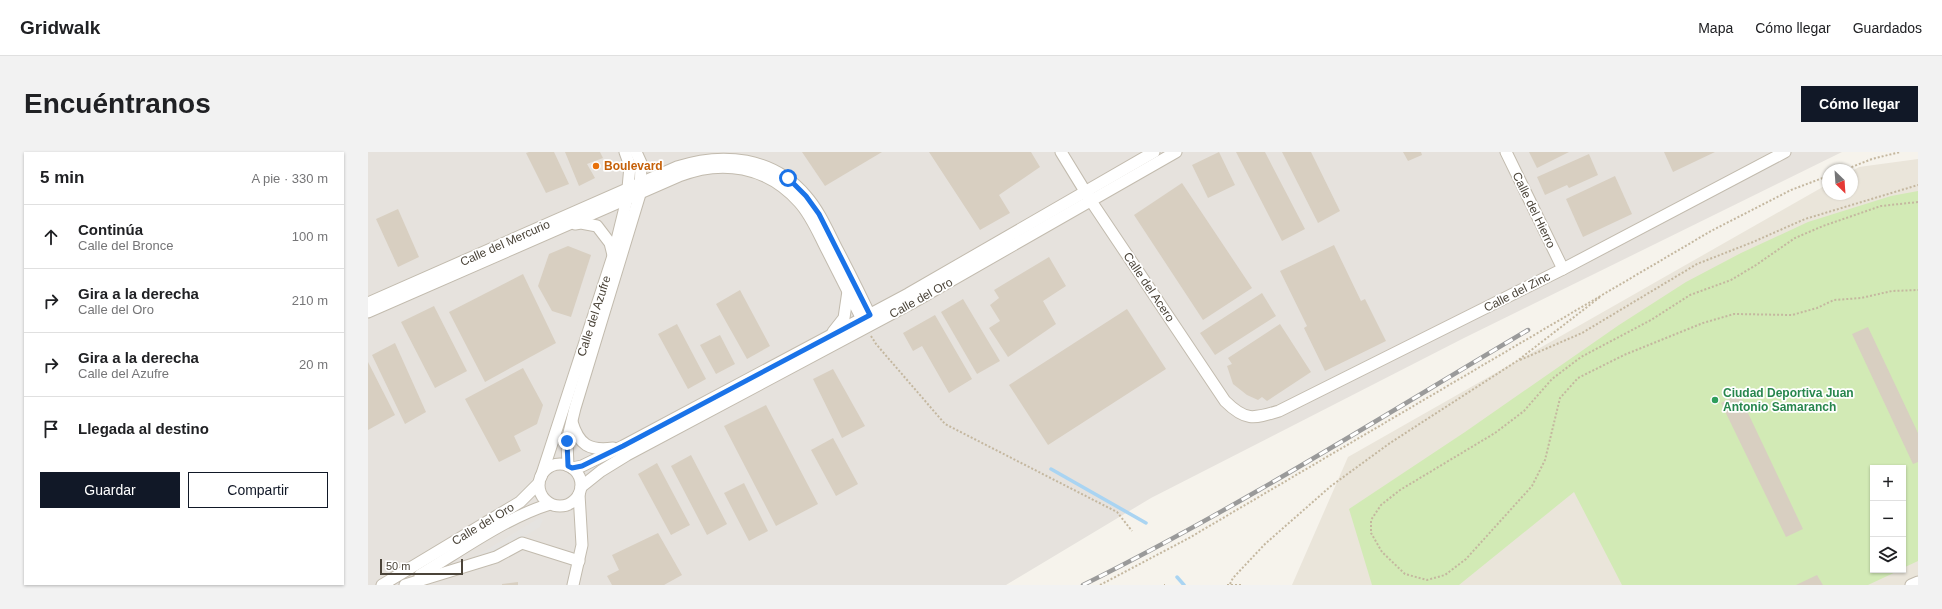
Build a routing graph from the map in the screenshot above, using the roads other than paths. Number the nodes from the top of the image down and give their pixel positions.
1 (625, 152) edge
2 (636, 152) edge
3 (1061, 152) edge
4 (1154, 152) edge
5 (1176, 152) edge
6 (1506, 152) edge
7 (1785, 152) edge
8 (641, 189) junction
9 (1086, 191) junction
10 (628, 194) junction
11 (1091, 201) junction
12 (560, 227) junction
13 (613, 256) junction
14 (1563, 269) junction
15 (848, 291) junction
16 (368, 303) edge
17 (368, 312) edge
18 (868, 322) junction
19 (829, 337) junction
20 (1244, 416) joint
21 (572, 422) junction
22 (623, 446) junction
23 (570, 467) junction
24 (540, 480) junction
25 (580, 491) junction
26 (550, 504) junction
27 (566, 505) junction
28 (581, 520) junction
29 (579, 562) junction
30 (1918, 582) edge
31 (382, 585) edge
32 (404, 585) edge
33 (573, 585) edge
34 (1912, 585) edge

1 - 10 street, Calle del Azufre
2 - 8 street, Calle del Azufre
3 - 9 street, Calle del Acero
4 - 9 street, Calle del Oro
5 - 11 street, Calle del Oro
6 - 14 street, Calle del Hierro
7 - 14 street, Calle del Zinc
8 - 10 street, Calle del Mercurio
8 - 15 street
8 - 18 street
8 - 21 street, Calle del Azufre
9 - 11 street, Calle del Acero
9 - 18 street, Calle del Oro
10 - 12 street, Calle del Mercurio
10 - 13 street, Calle del Azufre
10 - 16 street, Calle del Mercurio
11 - 18 street, Calle del Oro
11 - 20 street, Calle del Acero
12 - 13 street
12 - 17 street, Calle del Mercurio
13 - 24 street, Calle del Azufre
14 - 20 street, Calle del Zinc
15 - 18 street
15 - 19 street
18 - 19 street, Calle del Oro
18 - 25 street, Calle del Oro
19 - 22 street, Calle del Oro
21 - 22 street
21 - 23 street, Calle del Azufre
22 - 23 street, Calle del Oro
23 - 24 street
23 - 25 street
24 - 26 street
24 - 31 street, Calle del Oro
25 - 27 street
25 - 28 street
26 - 27 street
26 - 32 street, Calle del Oro
27 - 28 street
28 - 29 street
29 - 32 street
29 - 33 street
30 - 34 street

